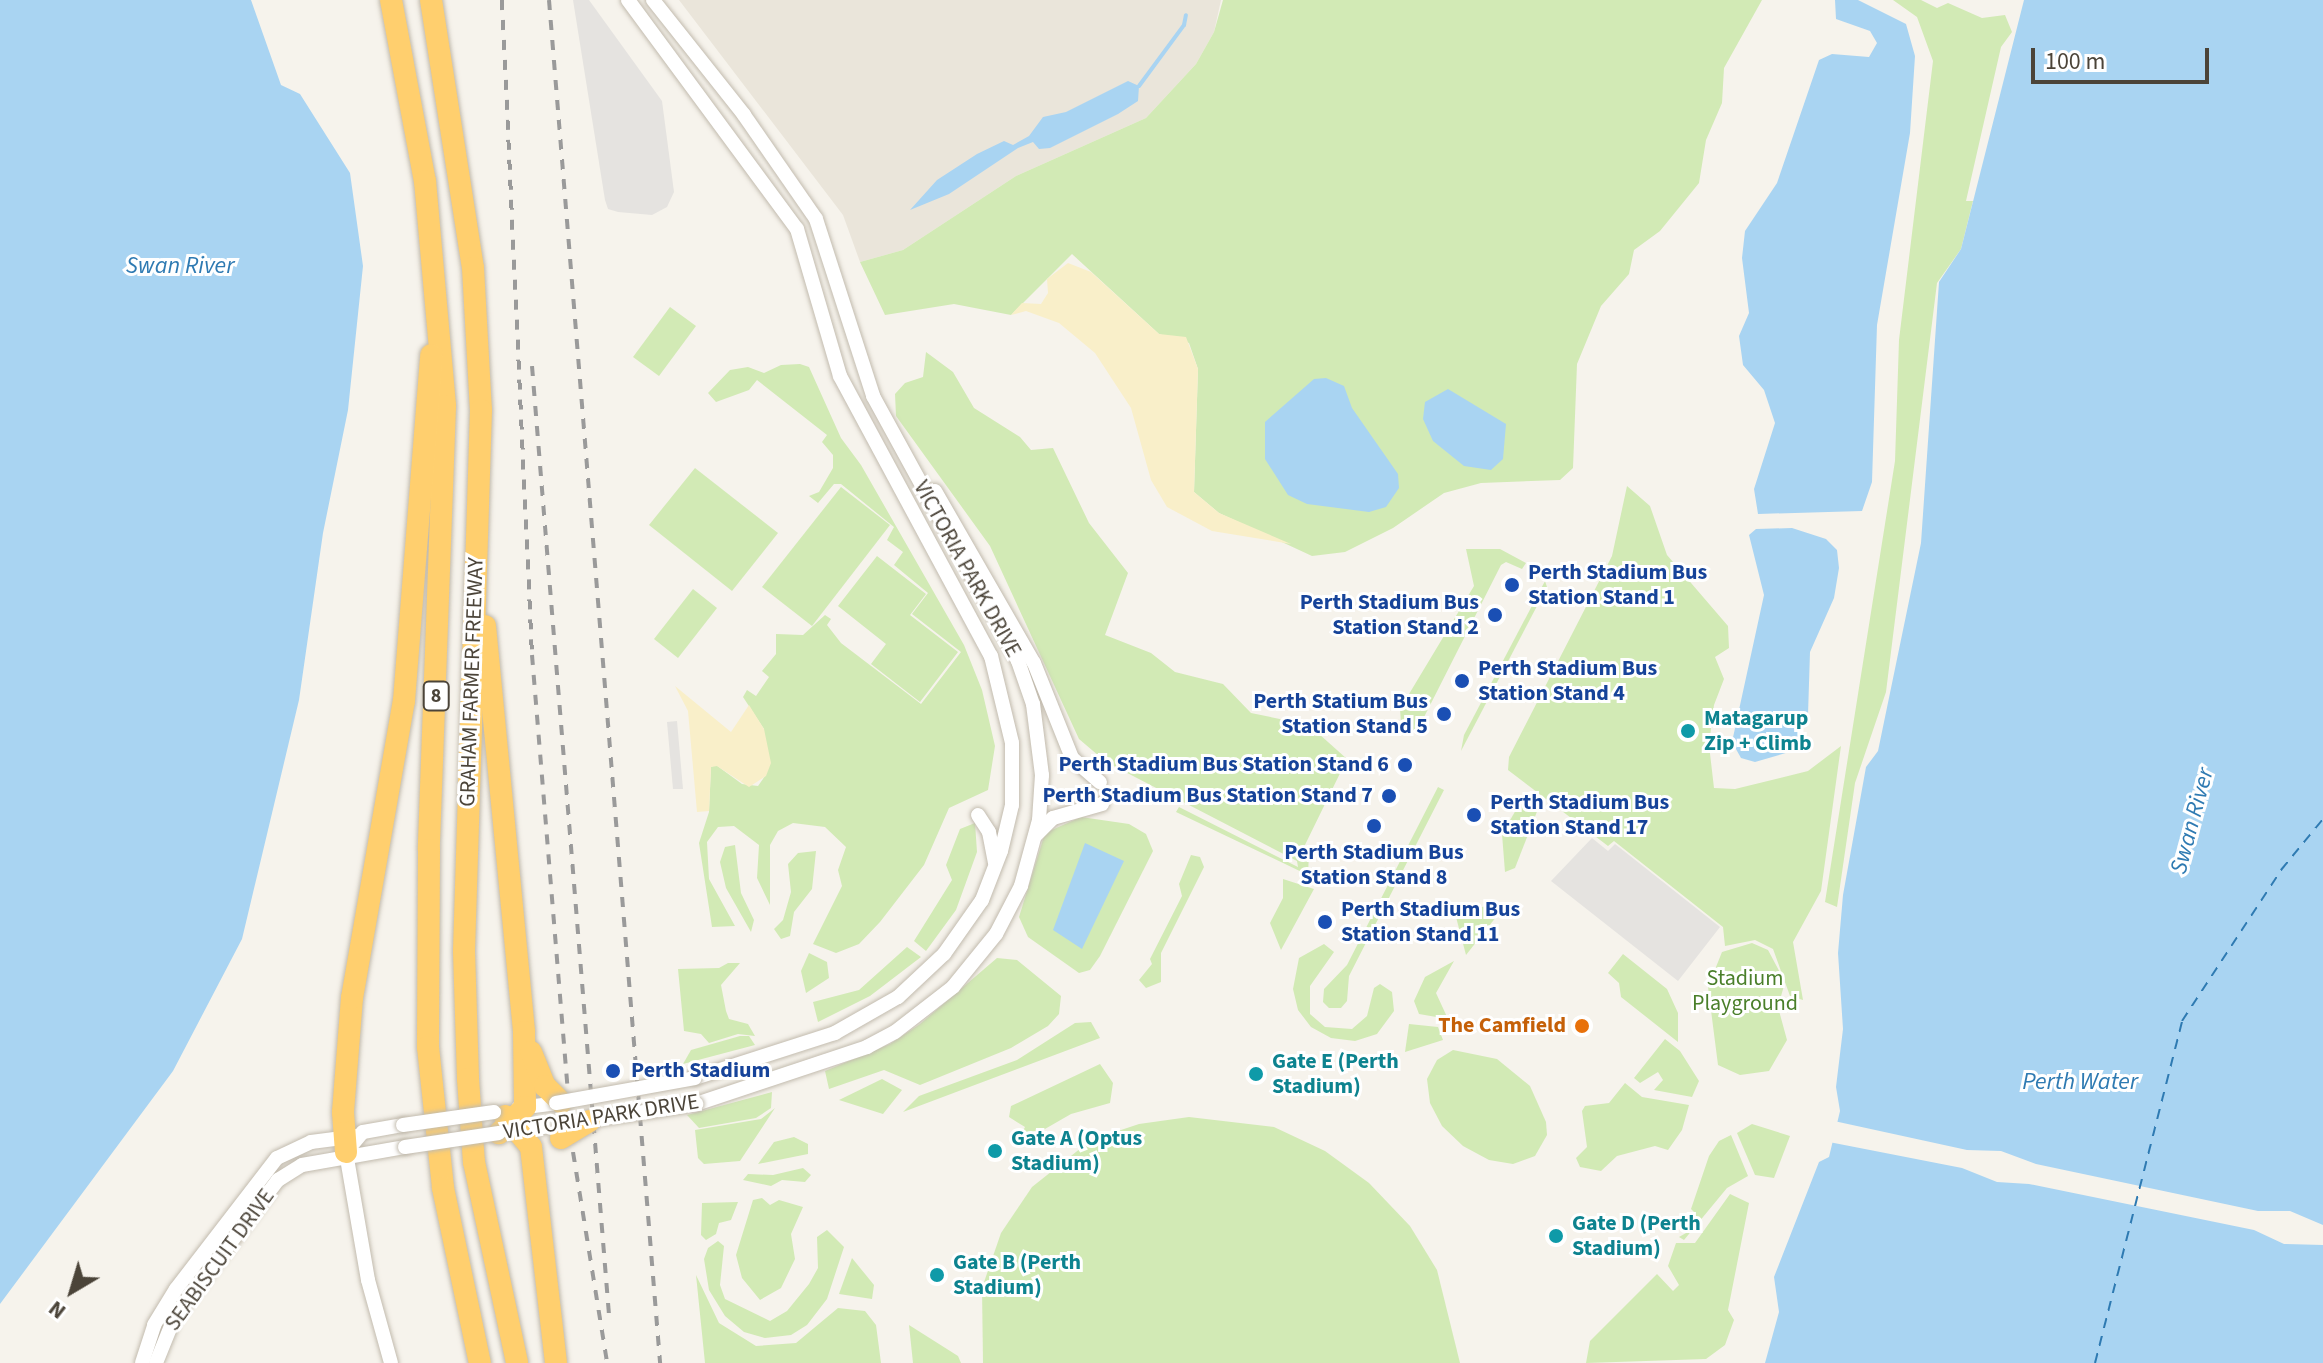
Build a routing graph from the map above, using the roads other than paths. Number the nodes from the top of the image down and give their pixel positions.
1 (391, 0) edge
2 (431, 0) edge
3 (628, 0) edge
4 (653, 0) edge
5 (438, 302) junction
6 (895, 440) junction
7 (477, 549) junction
8 (1100, 782) dead end
9 (1102, 804) dead end
10 (978, 815) dead end
11 (1035, 837) junction
12 (996, 867) junction
13 (524, 1032) junction
14 (559, 1113) junction
15 (511, 1121) junction
16 (589, 1121) joint
17 (349, 1146) junction
18 (398, 1148) junction
19 (535, 1171) junction
20 (142, 1363) edge
21 (156, 1363) edge
22 (391, 1363) edge
23 (480, 1363) edge
24 (517, 1363) edge
25 (556, 1363) edge

1 - 5 highway, GRAHAM FARMER FREEWAY / 8
2 - 7 highway, GRAHAM FARMER FREEWAY / 8
3 - 12 street, VICTORIA PARK DRIVE
4 - 6 street, VICTORIA PARK DRIVE
5 - 17 highway
5 - 23 highway, GRAHAM FARMER FREEWAY / 8
6 - 8 street
6 - 11 street, VICTORIA PARK DRIVE
7 - 13 highway
7 - 24 highway, GRAHAM FARMER FREEWAY / 8
9 - 11 street
10 - 12 street
11 - 16 street, VICTORIA PARK DRIVE, bridge
12 - 14 street, VICTORIA PARK DRIVE, bridge
13 - 14 highway
13 - 15 highway
14 - 15 street, VICTORIA PARK DRIVE
14 - 15 street, VICTORIA PARK DRIVE
14 - 16 highway, bridge
14 - 19 highway
15 - 17 street, VICTORIA PARK DRIVE, bridge
15 - 18 street, VICTORIA PARK DRIVE, bridge
15 - 19 highway
17 - 18 street, VICTORIA PARK DRIVE
17 - 18 street, SEABISCUIT DRIVE
17 - 20 street, SEABISCUIT DRIVE
17 - 21 street, SEABISCUIT DRIVE
17 - 22 street
19 - 25 highway

